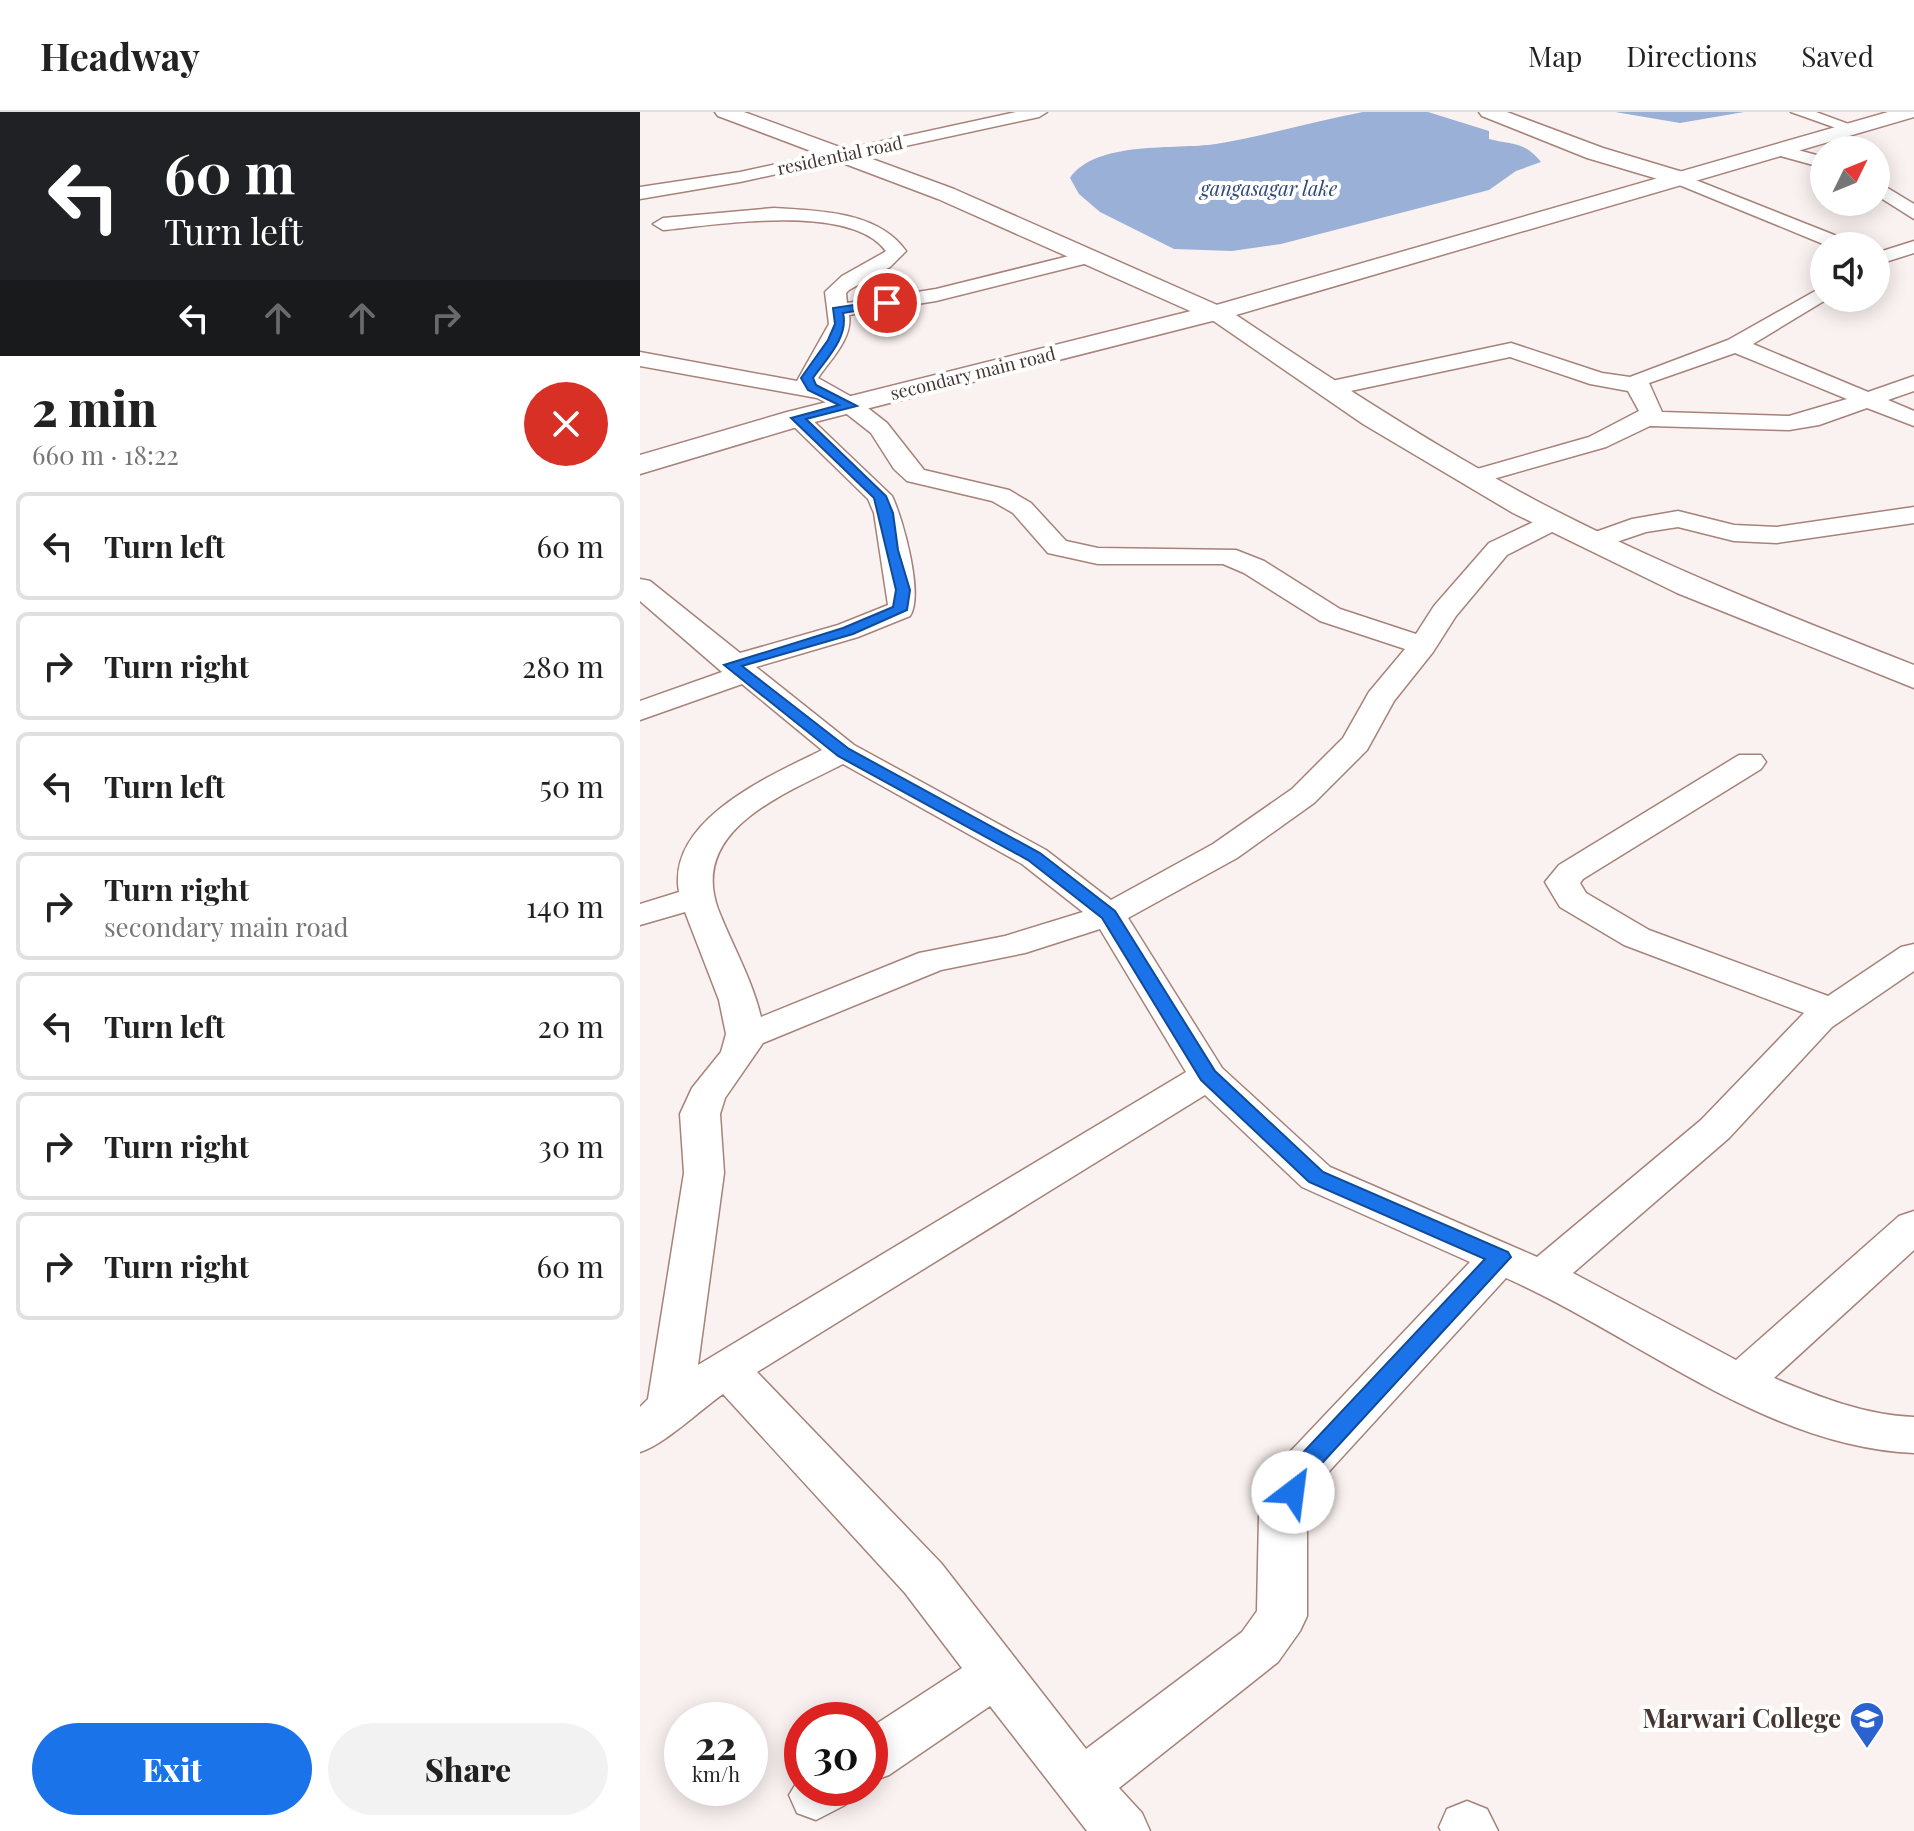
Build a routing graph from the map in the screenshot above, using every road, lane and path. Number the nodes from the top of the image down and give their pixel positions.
1 (725, 112) edge
2 (1039, 112) edge
3 (1489, 112) edge
4 (1799, 112) edge
5 (1910, 112) edge
6 (1853, 129) junction
7 (1779, 150) junction
8 (839, 156) junction
9 (1810, 159) edge
10 (640, 171) edge
11 (1678, 178) junction
12 (665, 188) junction
13 (640, 193) edge
14 (1890, 196) edge
15 (1914, 213) edge
16 (663, 224) junction
17 (1811, 232) edge
18 (640, 236) edge
19 (1914, 247) edge
20 (1890, 255) edge
21 (1089, 257) junction
22 (1890, 263) edge
23 (1914, 270) edge
24 (1810, 300) edge
25 (837, 311) junction
26 (1215, 313) junction
27 (1736, 345) junction
28 (640, 359) edge
29 (1914, 383) edge
30 (1636, 385) junction
31 (1327, 389) junction
32 (821, 392) junction
33 (1869, 401) junction
34 (851, 406) junction
35 (797, 418) junction
36 (1648, 419) junction
37 (1914, 419) edge
38 (640, 465) edge
39 (1472, 478) junction
40 (1914, 515) edge
41 (1555, 521) junction
42 (1596, 541) junction
43 (640, 587) edge
44 (1423, 646) junction
45 (737, 669) junction
46 (1914, 677) edge
47 (640, 711) edge
48 (843, 752) junction
49 (1750, 762) dead end
50 (698, 897) junction
51 (640, 915) edge
52 (1109, 915) junction
53 (1914, 955) edge
54 (1833, 1010) junction
55 (745, 1037) junction
56 (1208, 1076) junction
57 (1914, 1226) edge
58 (1521, 1267) junction
59 (727, 1369) junction
60 (1740, 1383) junction
61 (655, 1420) edge
62 (1914, 1435) edge
63 (995, 1674) junction
64 (888, 1746) edge
65 (1081, 1785) junction
66 (1122, 1831) edge

1 - 8 main road
2 - 8 street, residential road
3 - 11 main road
4 - 6 street
5 - 6 main road, secondary main road
6 - 7 main road, secondary main road
7 - 9 street
7 - 11 main road, secondary main road
8 - 12 street, residential road
8 - 21 main road
10 - 12 street
11 - 17 street
11 - 26 main road, secondary main road
12 - 13 street, residential road
12 - 16 street
14 - 15 street
16 - 18 street
16 - 25 street
19 - 20 street
21 - 25 street
21 - 26 main road
22 - 23 street
24 - 27 street
25 - 32 street
26 - 31 main road
26 - 34 main road, secondary main road
27 - 30 street
27 - 33 street
28 - 32 street
29 - 33 street
30 - 31 street
30 - 36 street
31 - 39 main road
32 - 34 street
33 - 36 street
33 - 37 street
34 - 35 main road, secondary main road
34 - 44 street
35 - 38 main road, secondary main road
35 - 45 street
36 - 39 street
39 - 41 main road
40 - 42 street
41 - 42 main road
41 - 44 street
42 - 46 main road
43 - 45 street
44 - 52 street
45 - 47 street
45 - 48 street
48 - 50 street
48 - 52 street
49 - 54 street
50 - 51 street
50 - 55 street
52 - 55 street
52 - 56 street
53 - 54 street
54 - 58 street
55 - 61 street
56 - 58 street
56 - 59 street
57 - 60 street
58 - 60 street
58 - 65 street
59 - 61 street
59 - 63 street
60 - 62 street
63 - 64 street
63 - 65 street
65 - 66 street

